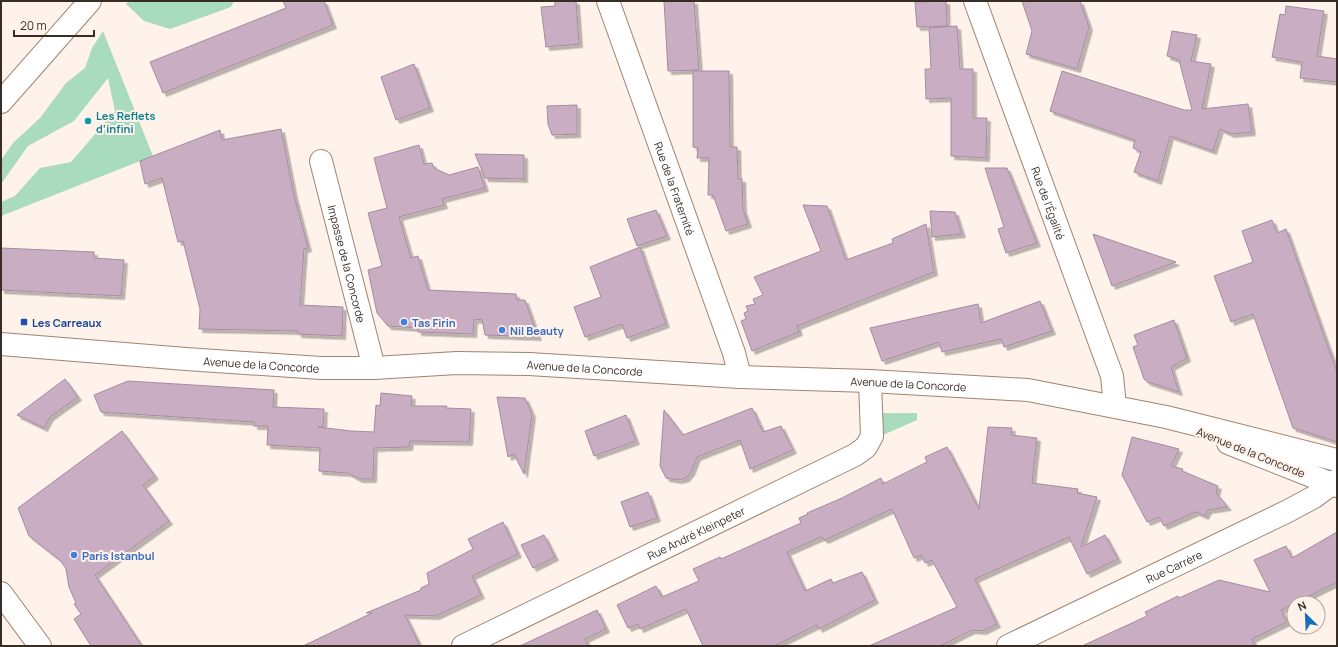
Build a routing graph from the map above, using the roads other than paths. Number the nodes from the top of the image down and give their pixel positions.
1 (90, 1) edge
2 (608, 1) edge
3 (975, 1) edge
4 (1, 102) edge
5 (321, 161) dead end
6 (1, 344) edge
7 (374, 368) junction
8 (740, 377) junction
9 (870, 381) junction
10 (1114, 406) junction
11 (1166, 417) junction
12 (1337, 460) edge
13 (1335, 483) edge
14 (1, 593) edge
15 (40, 646) edge
16 (463, 646) edge
17 (1008, 646) edge

1 - 4 street
2 - 8 street, Rue de la Fraternité
3 - 10 street, Rue de l'Égalité
5 - 7 street, Impasse de la Concorde
6 - 7 street, Avenue de la Concorde
7 - 8 street, Avenue de la Concorde
8 - 9 street, Avenue de la Concorde
9 - 10 street, Avenue de la Concorde
9 - 16 street, Rue André Kleinpeter
10 - 11 street, Avenue de la Concorde
11 - 12 street, Avenue de la Concorde
11 - 13 street, Avenue de la Concorde
13 - 17 street, Rue Carrère
14 - 15 street

